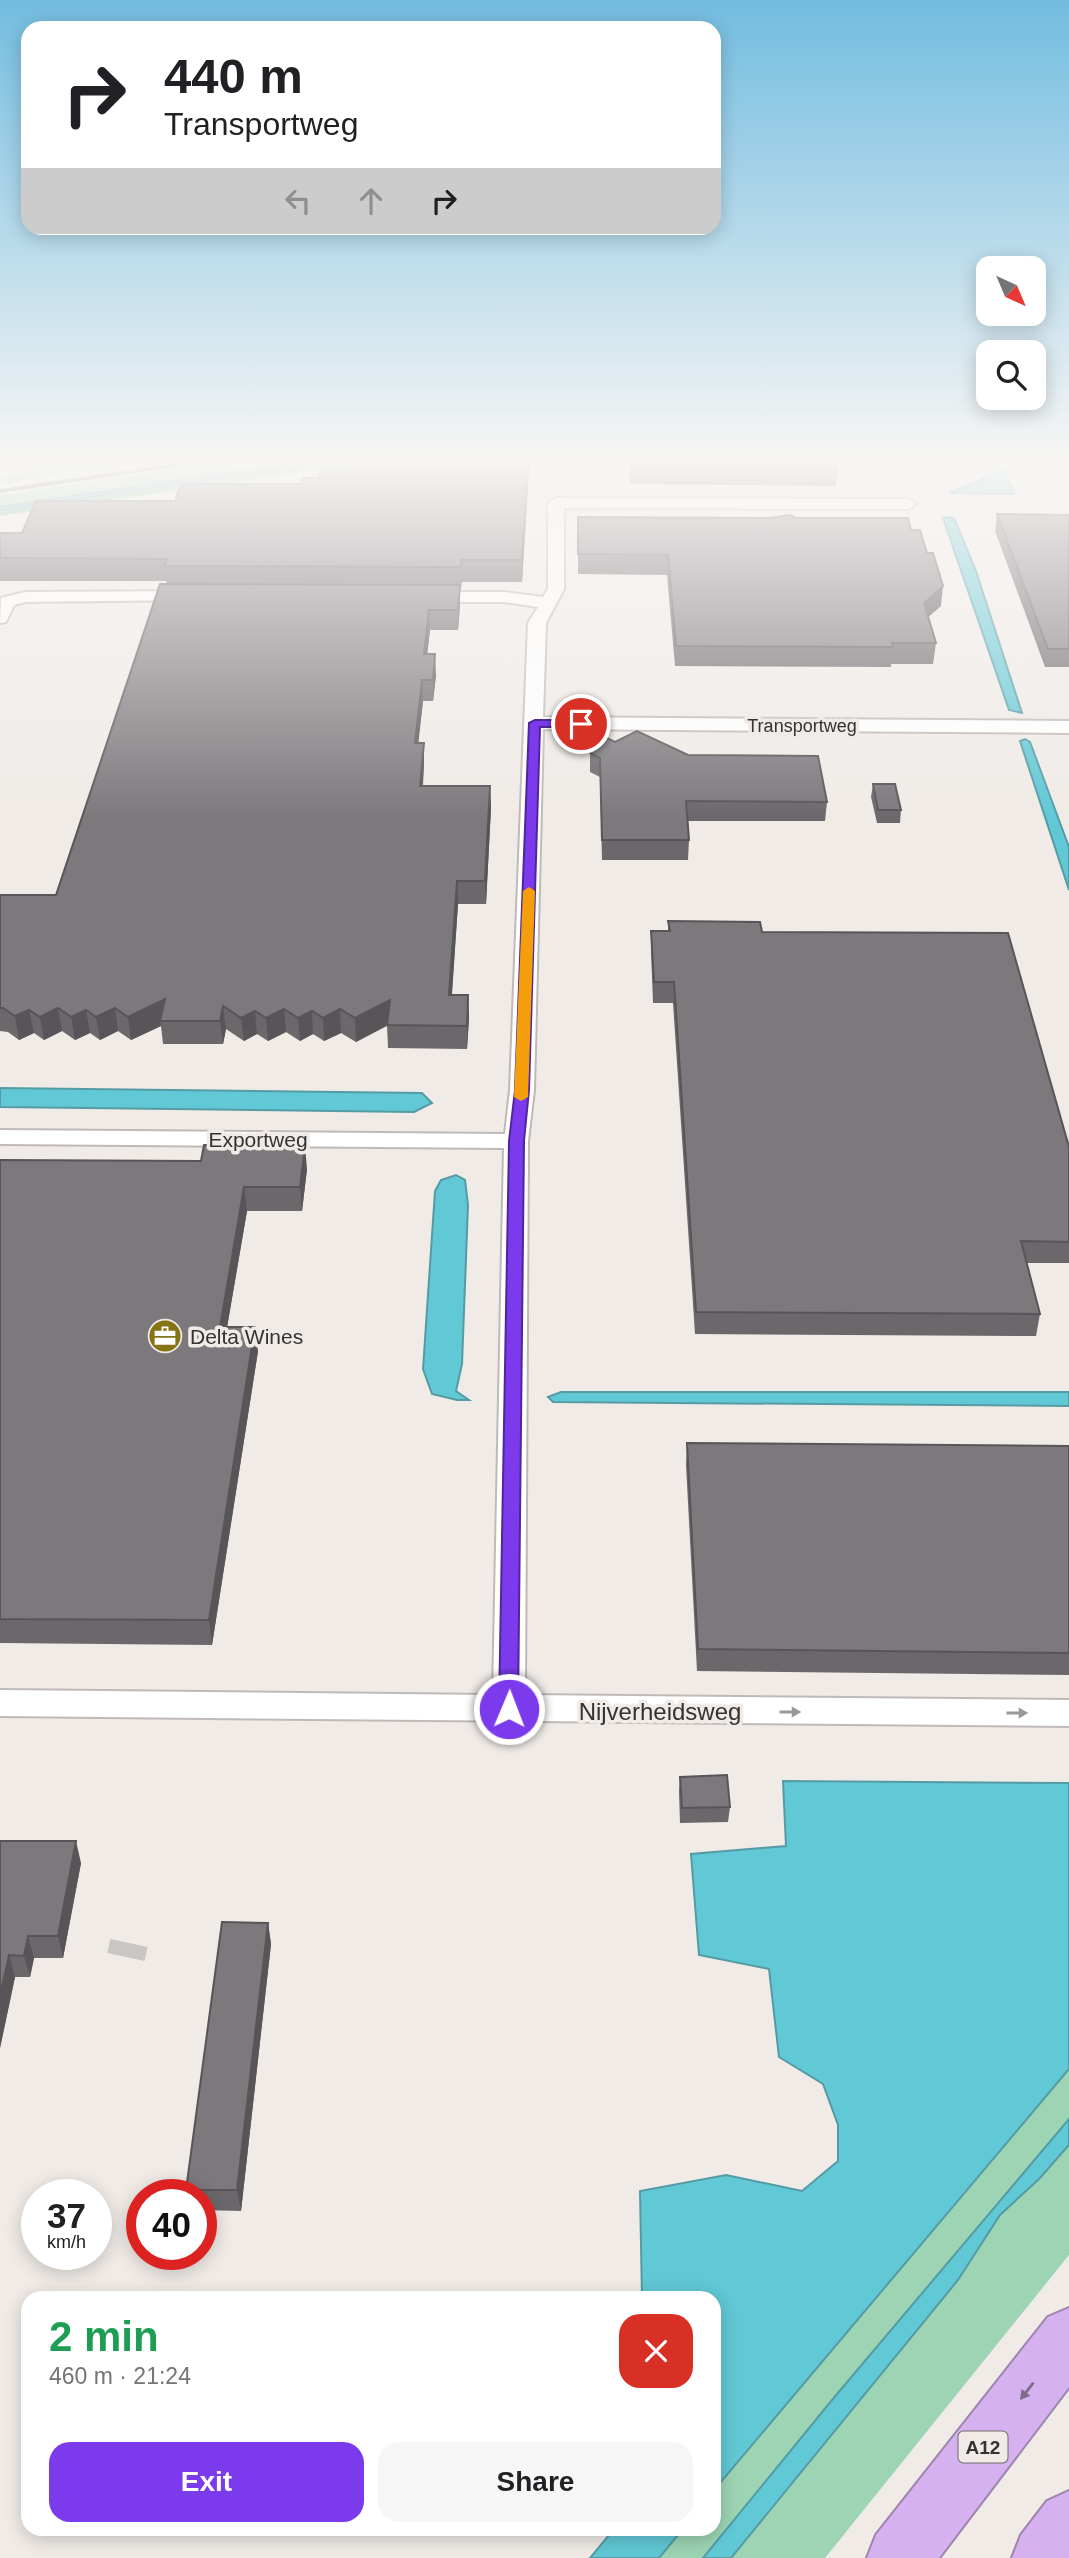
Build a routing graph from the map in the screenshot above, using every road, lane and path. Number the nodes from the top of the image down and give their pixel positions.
1 (556, 579) edge
2 (206, 596) edge
3 (414, 597) edge
4 (549, 603) junction
5 (0, 618) edge
6 (535, 723) junction
7 (1069, 727) edge
8 (0, 1137) edge
9 (516, 1141) junction
10 (0, 1703) edge
11 (509, 1709) junction
12 (599, 1711) joint
13 (1069, 1713) edge
14 (1069, 2337) edge
15 (1069, 2523) edge
16 (899, 2558) edge
17 (1044, 2558) edge

1 - 4 street
2 - 5 street
3 - 4 street
4 - 6 street
6 - 7 street, Transportweg
6 - 9 street
8 - 9 street, Exportweg
9 - 11 street
10 - 11 street, Nijverheidsweg
11 - 12 street, Nijverheidsweg
12 -> 13 street, Nijverheidsweg
14 -> 16 highway, A12
15 - 17 highway

